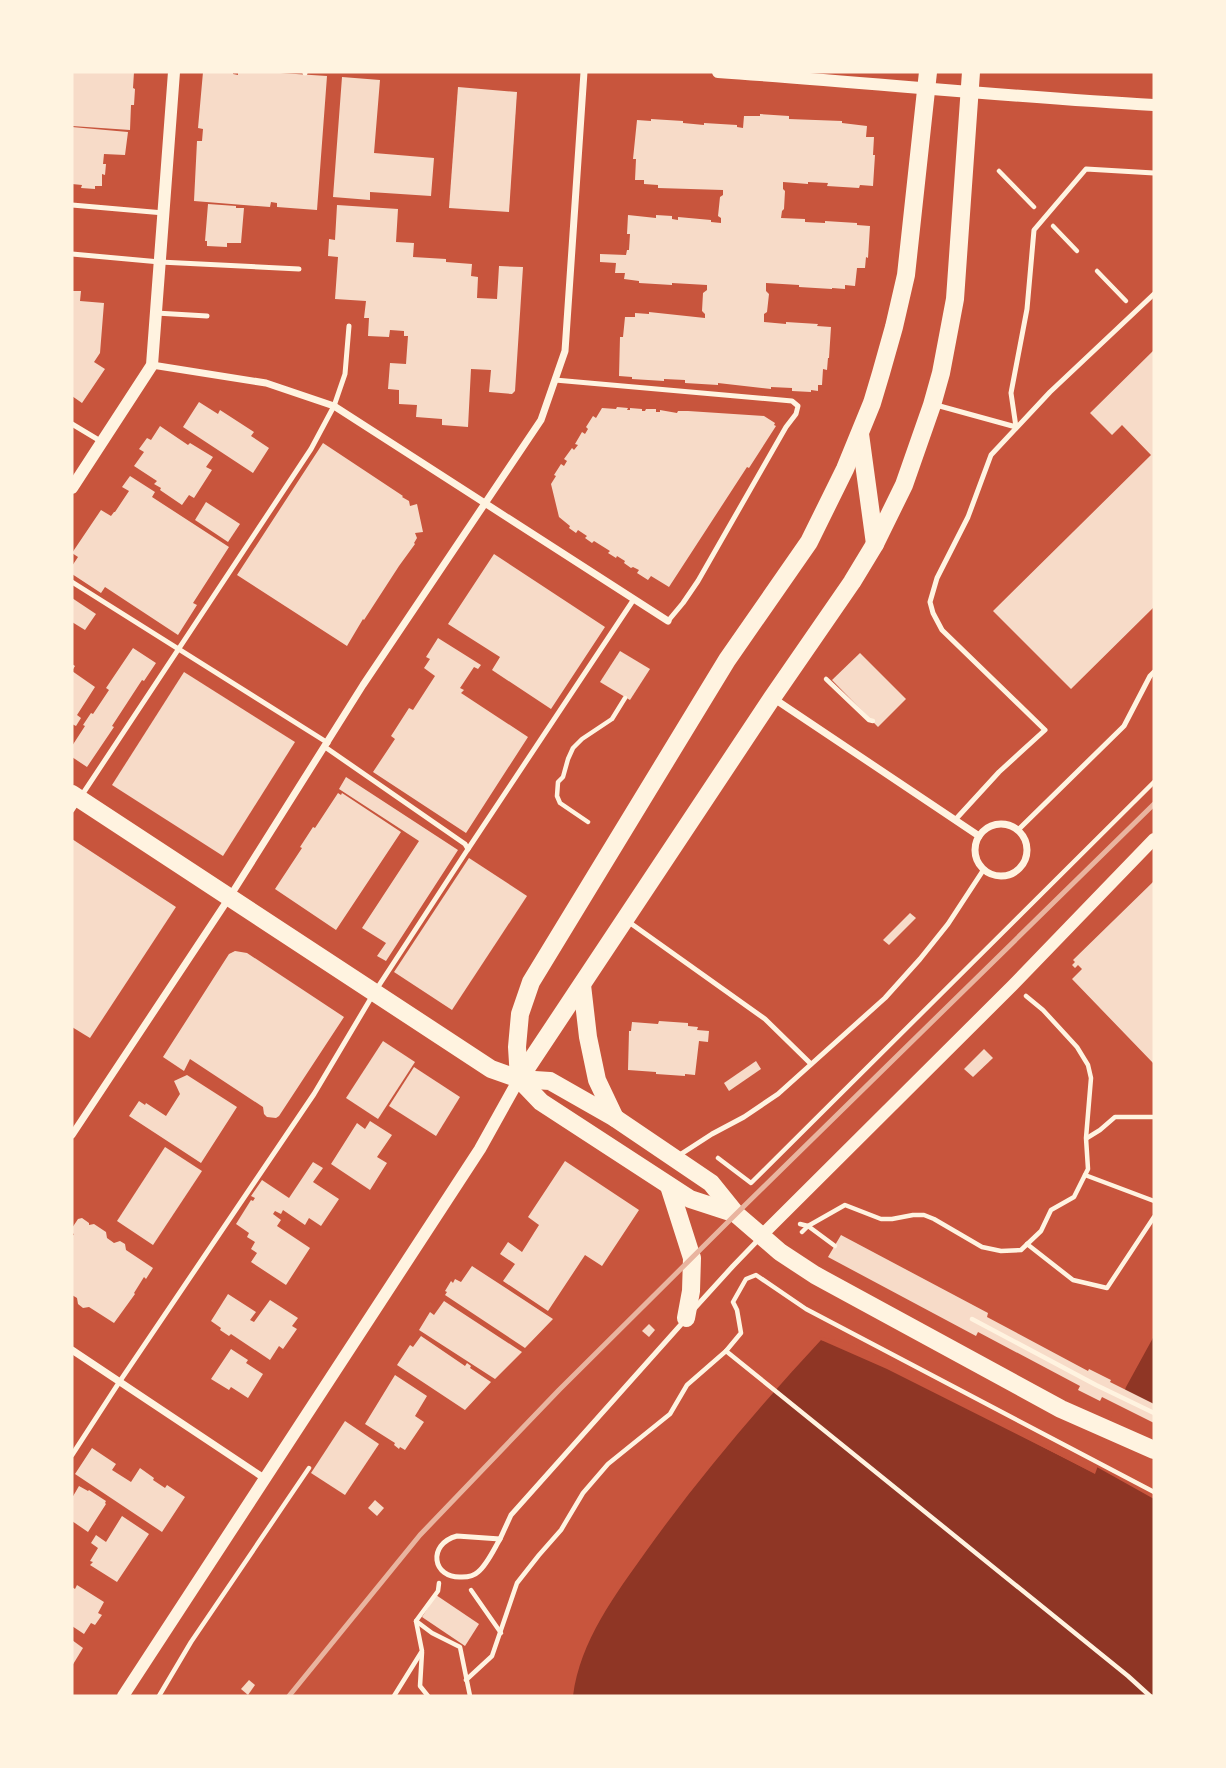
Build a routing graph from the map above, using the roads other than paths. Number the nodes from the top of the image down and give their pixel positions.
1 (174, 72) edge
2 (584, 72) edge
3 (718, 72) edge
4 (971, 72) edge
5 (927, 80) edge
6 (970, 92) junction
7 (1154, 105) edge
8 (1154, 173) edge
9 (72, 205) edge
10 (164, 213) junction
11 (72, 254) edge
12 (160, 262) junction
13 (299, 269) dead end
14 (1154, 294) edge
15 (156, 313) junction
16 (206, 316) dead end
17 (349, 326) dead end
18 (152, 365) junction
19 (555, 380) junction
20 (932, 405) junction
21 (334, 406) junction
22 (72, 424) edge
23 (1016, 427) junction
24 (860, 434) junction
25 (102, 442) junction
26 (72, 488) edge
27 (484, 504) junction
28 (875, 544) junction
29 (72, 582) edge
30 (634, 599) junction
31 (668, 621) joint
32 (178, 649) junction
33 (1154, 672) edge
34 (772, 698) junction
35 (327, 745) junction
36 (74, 801) edge
37 (955, 820) junction
38 (1018, 830) junction
39 (979, 836) junction
40 (1154, 839) edge
41 (468, 849) junction
42 (984, 869) junction
43 (229, 898) junction
44 (624, 919) junction
45 (582, 985) junction
46 (374, 993) junction
47 (811, 1064) junction
48 (519, 1079) junction
49 (615, 1118) junction
50 (72, 1135) edge
51 (674, 1158) junction
52 (669, 1186) junction
53 (736, 1214) junction
54 (761, 1236) junction
55 (686, 1318) junction
56 (72, 1350) edge
57 (120, 1381) junction
58 (1154, 1450) edge
59 (72, 1455) edge
60 (264, 1478) junction
61 (500, 1539) junction
62 (123, 1696) edge

1 - 10 street
2 - 19 street
3 - 5 street
4 - 6 main road
5 - 6 street
5 - 24 main road
6 - 7 street
6 - 20 main road
8 - 23 lane
9 - 10 lane
10 - 12 street
11 - 12 lane
12 - 13 lane
12 - 15 street
14 - 23 lane
15 - 16 lane
15 - 18 street
17 - 21 lane
18 - 21 street
18 - 25 street
19 - 27 street
19 - 31 lane
20 - 23 lane
20 - 28 main road
21 - 27 street
21 - 32 lane
22 - 25 lane
23 - 37 lane
24 - 28 main road
24 - 48 main road
25 - 26 street
27 - 30 street
27 - 35 street
28 - 34 main road
29 - 32 lane
30 - 31 street
30 - 41 lane
32 - 35 lane
32 - 36 lane
33 - 38 lane
34 - 37 street
34 - 44 main road
35 - 41 lane
35 - 43 street
36 - 43 main road
37 - 39 street
38 - 39 street
38 - 42 street
39 - 42 street
40 - 54 street
41 - 46 lane
42 - 47 lane
43 - 46 main road
43 - 50 street
44 - 45 main road
44 - 47 lane
45 - 48 main road
45 - 49 main road
46 - 48 main road
46 - 57 lane
47 - 51 lane
48 - 49 main road
48 - 52 main road
48 - 60 street
49 - 51 main road
51 - 53 main road
52 - 53 main road
52 - 55 main road
53 - 54 main road
54 - 55 lane
54 - 58 main road
55 - 61 lane
56 - 57 street
57 - 59 lane
57 - 60 street
60 - 62 street
61 - 61 lane

